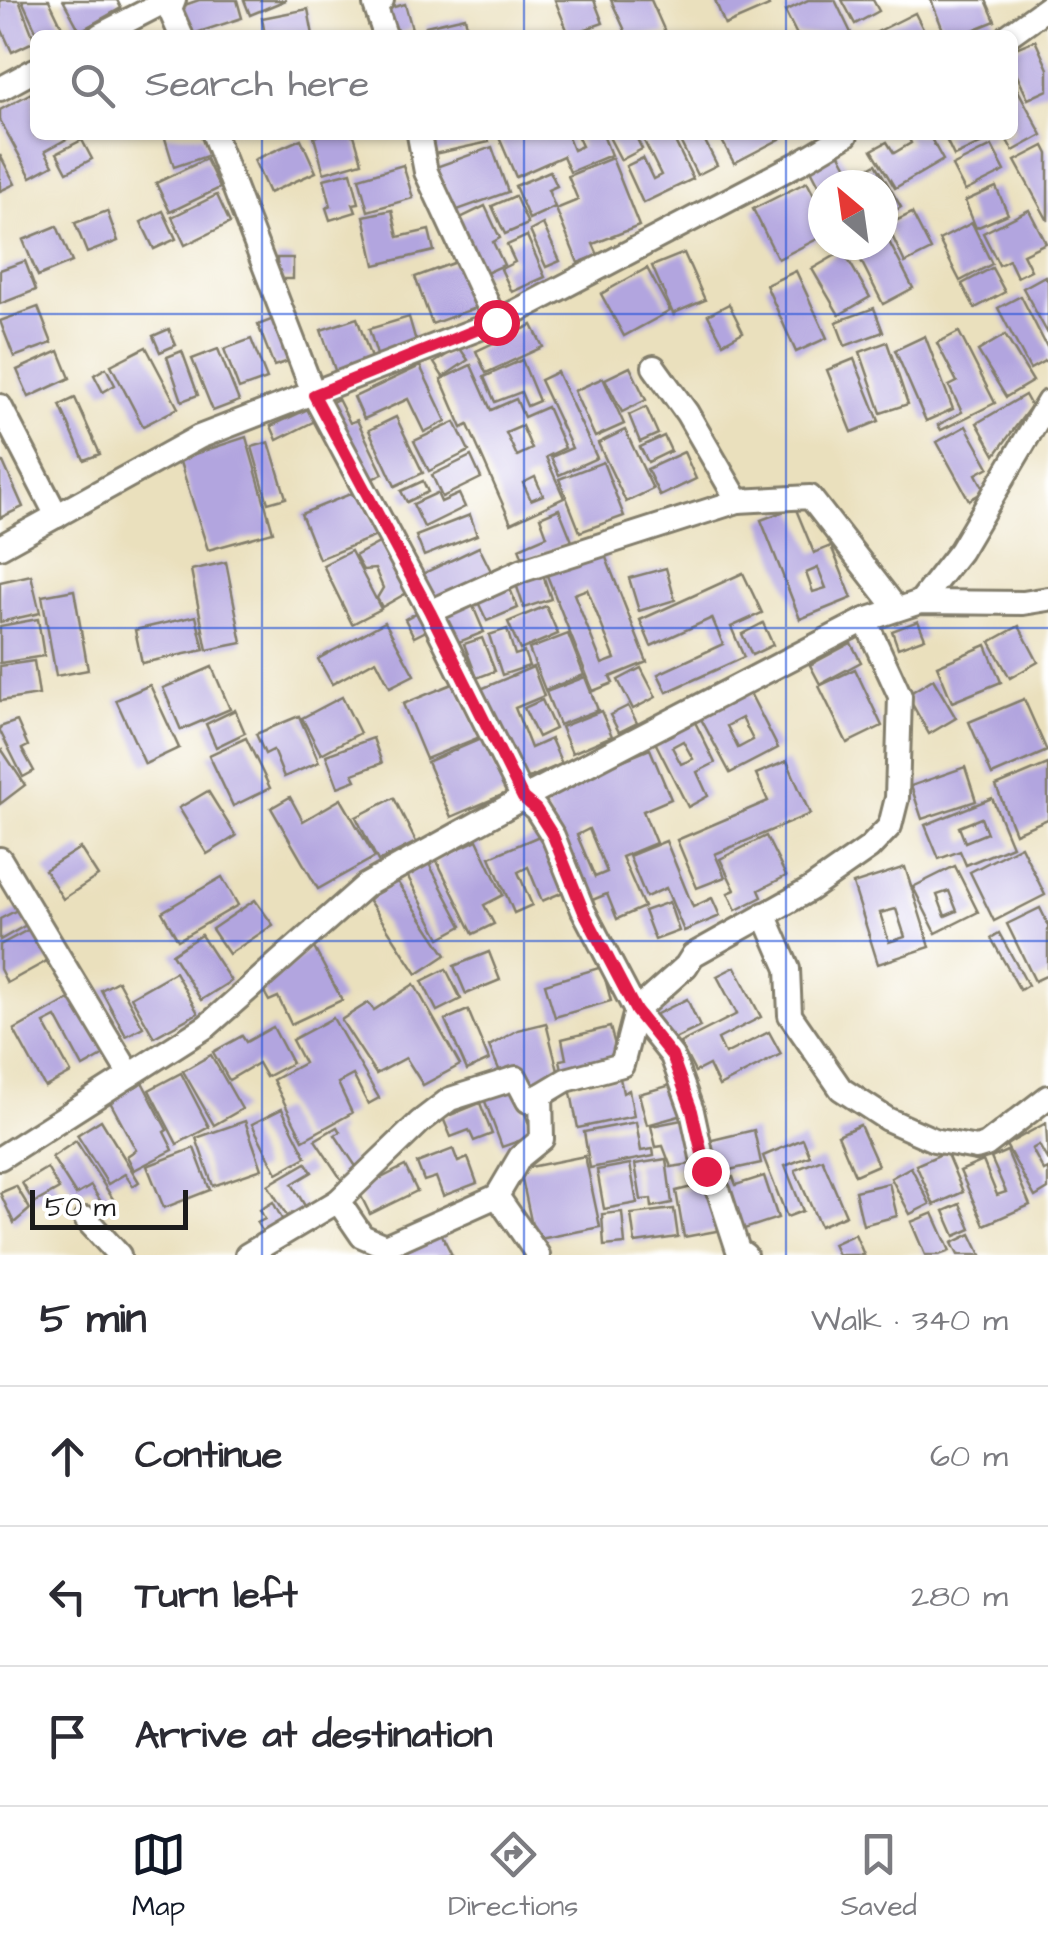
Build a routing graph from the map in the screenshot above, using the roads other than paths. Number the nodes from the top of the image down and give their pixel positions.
1 (171, 0) edge
2 (382, 0) edge
3 (1039, 14) edge
4 (110, 30) edge
5 (179, 30) edge
6 (383, 30) edge
7 (1016, 30) edge
8 (1048, 38) edge
9 (30, 73) edge
10 (0, 89) edge
11 (216, 140) edge
12 (420, 140) edge
13 (837, 140) edge
14 (496, 322) junction
15 (654, 367) dead end
16 (314, 395) junction
17 (1048, 402) edge
18 (0, 406) edge
19 (1041, 428) edge
20 (738, 501) junction
21 (58, 516) junction
22 (0, 547) edge
23 (1048, 600) edge
24 (909, 605) junction
25 (430, 612) junction
26 (865, 620) junction
27 (523, 798) junction
28 (0, 859) edge
29 (764, 914) junction
30 (636, 1011) junction
31 (130, 1074) junction
32 (541, 1095) junction
33 (1048, 1097) edge
34 (0, 1158) edge
35 (497, 1196) junction
36 (338, 1201) junction
37 (86, 1219) dead end
38 (119, 1255) edge
39 (246, 1255) edge
40 (538, 1255) edge
41 (745, 1255) edge

1 - 4 street
1 - 5 street
2 - 6 street
3 - 7 street
3 - 8 street
9 - 10 street
11 - 16 street
12 - 14 street
13 - 14 street
14 - 16 street
15 - 20 street
16 - 21 street
16 - 25 street
17 - 19 street
18 - 21 street
19 - 24 street
20 - 24 street
20 - 25 street
21 - 22 street
23 - 24 street
24 - 26 street
25 - 27 street
26 - 27 street
26 - 29 street
27 - 30 street
27 - 31 street
28 - 31 street
29 - 30 street
29 - 33 street
30 - 32 street
30 - 41 street
31 - 34 street
32 - 35 street
32 - 36 street
35 - 36 street
35 - 40 street
36 - 39 street
37 - 38 street

